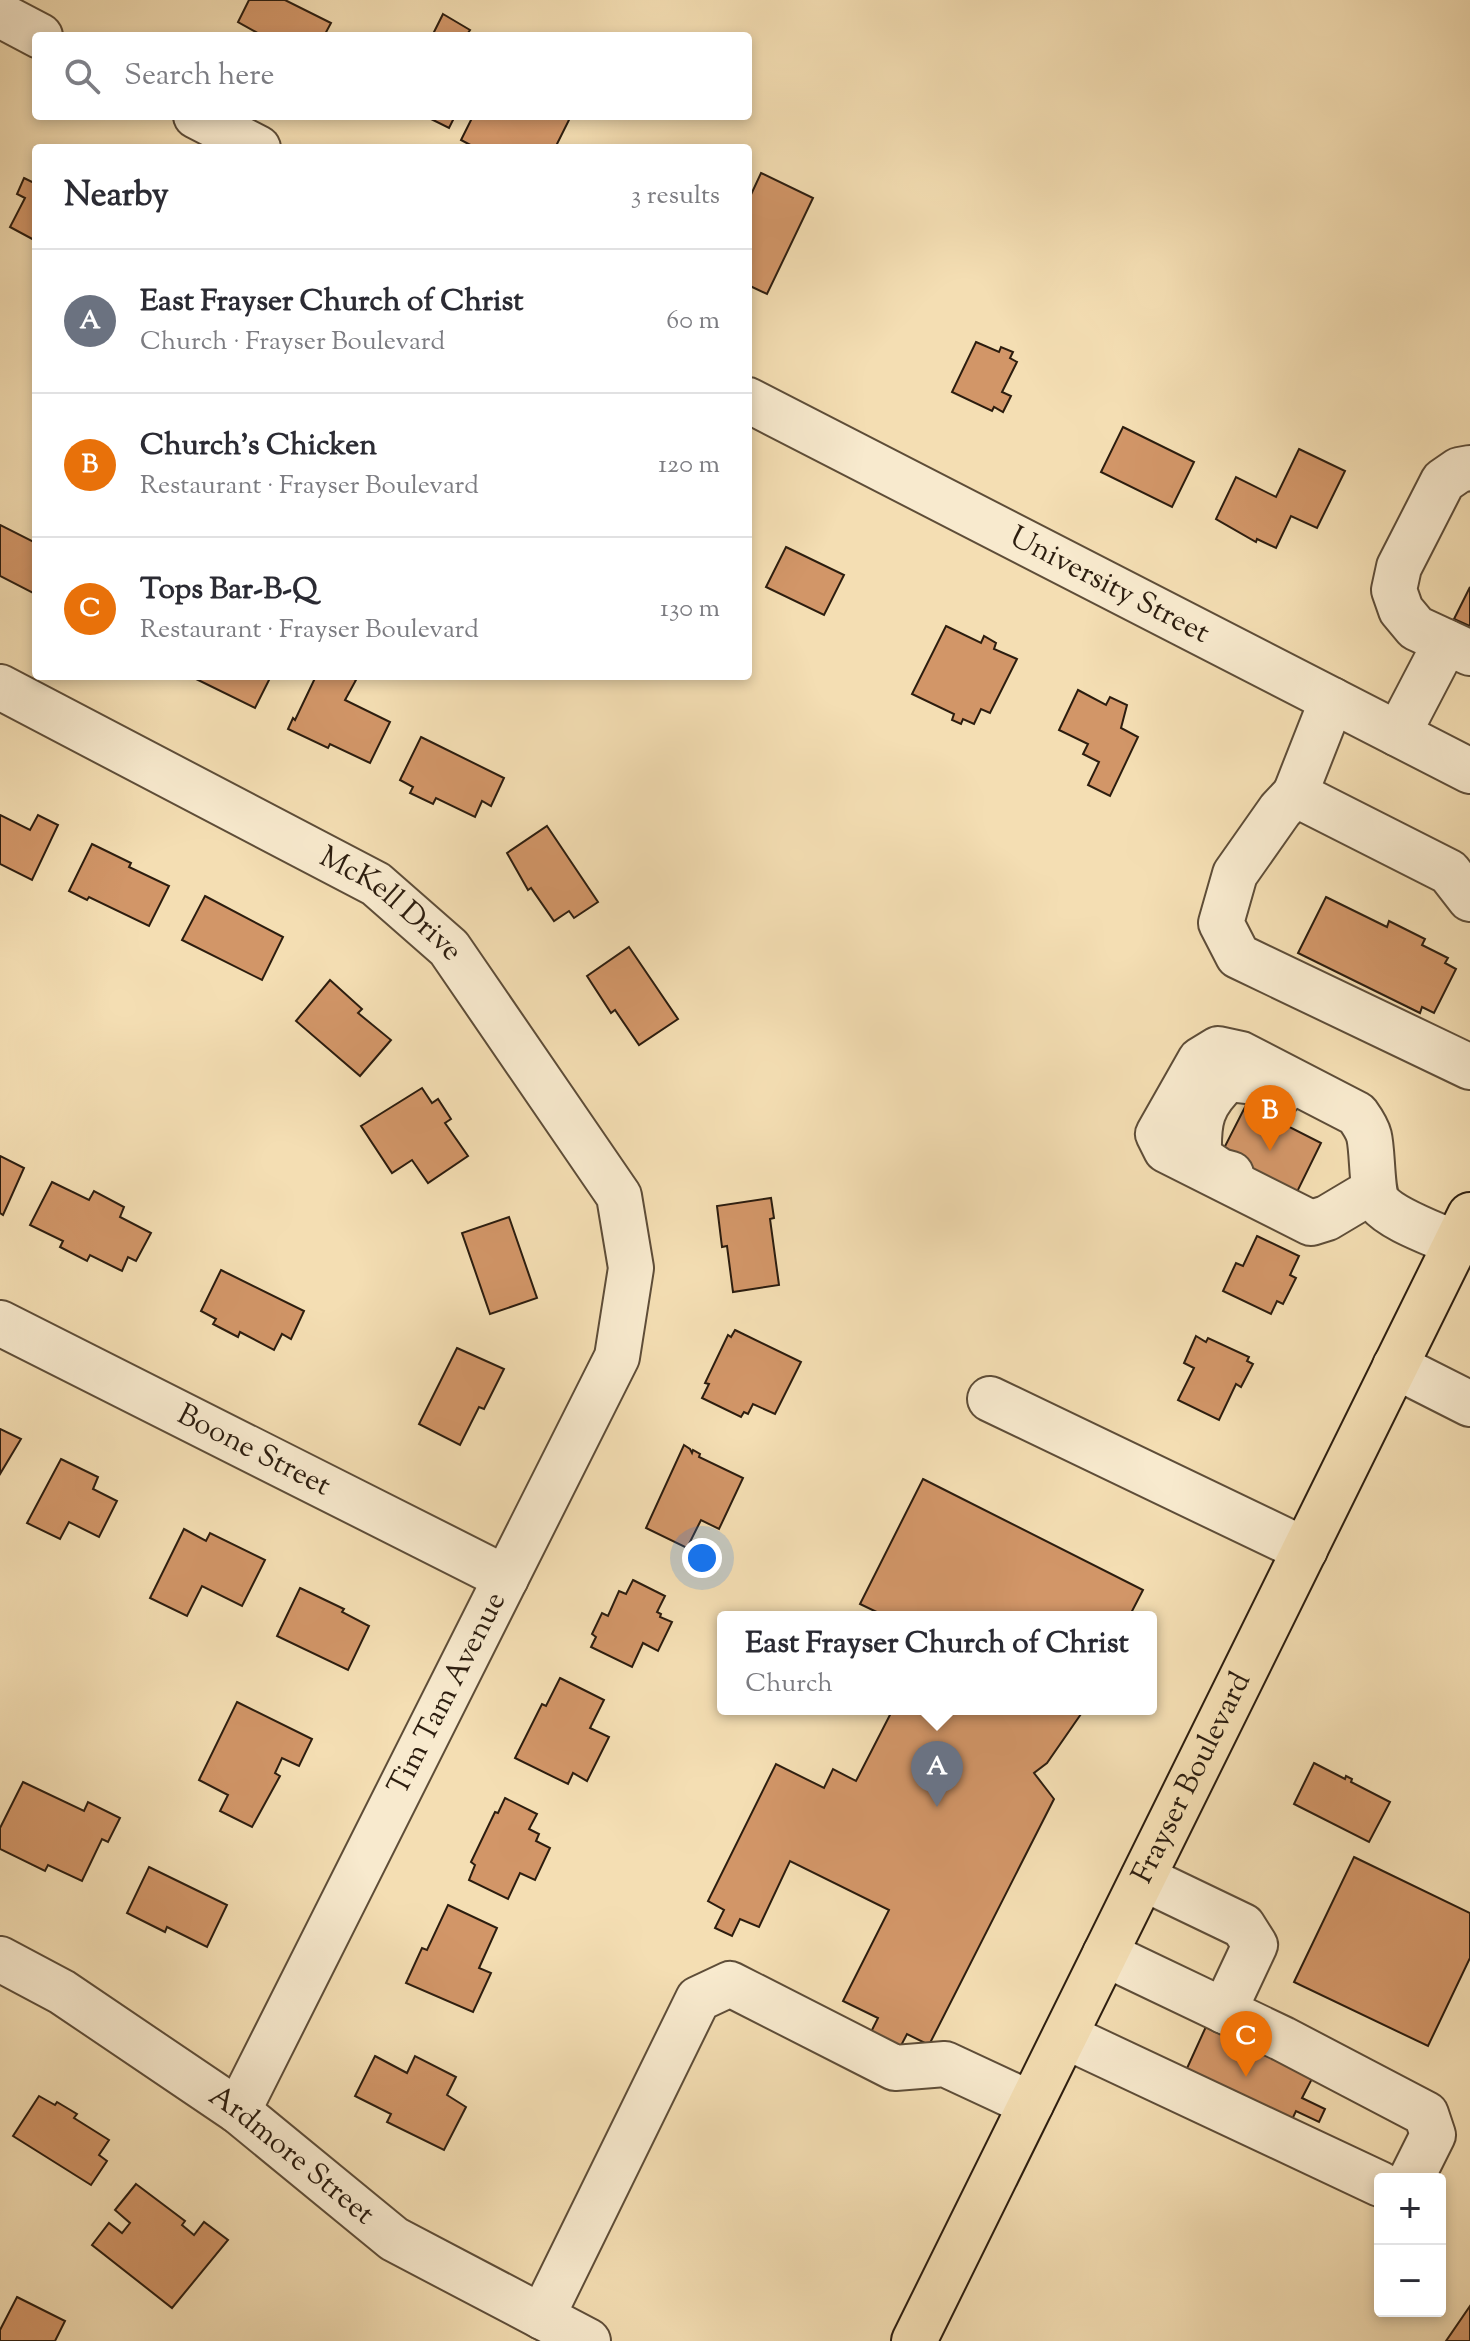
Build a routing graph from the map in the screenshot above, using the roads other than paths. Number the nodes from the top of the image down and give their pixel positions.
1 (0, 15) edge
2 (32, 32) edge
3 (204, 120) edge
4 (250, 144) edge
5 (752, 402) edge
6 (1456, 474) edge
7 (1458, 648) edge
8 (0, 687) edge
9 (1332, 700) junction
10 (1398, 734) junction
11 (1470, 771) edge
12 (1295, 794) junction
13 (1470, 899) edge
14 (1470, 1067) edge
15 (1374, 1190) junction
16 (1466, 1223) edge
17 (631, 1268) joint
18 (0, 1323) edge
19 (1395, 1366) junction
20 (990, 1399) dead end
21 (1470, 1404) edge
22 (1305, 1550) junction
23 (506, 1578) junction
24 (1143, 1878) junction
25 (1105, 1954) junction
26 (0, 1959) edge
27 (1224, 2011) junction
28 (1065, 2036) junction
29 (1031, 2104) junction
30 (238, 2111) junction
31 (1414, 2173) edge
32 (1374, 2181) edge
33 (542, 2317) junction
34 (588, 2341) edge
35 (914, 2341) edge

1 - 2 street
3 - 4 street
5 - 9 street, University Street
6 - 7 street
7 - 10 street
8 - 17 street, McKell Drive
9 - 10 street, University Street
9 - 12 street
10 - 11 street, University Street
12 - 13 street
12 - 14 street
15 - 15 street
15 - 16 street
16 - 19 main road, Frayser Boulevard
17 - 23 street, Tim Tam Avenue
18 - 23 street, Boone Street
19 - 21 street
19 - 22 main road, Frayser Boulevard
20 - 22 street
22 - 24 main road, Frayser Boulevard
23 - 30 street, Tim Tam Avenue
24 - 25 main road, Frayser Boulevard
24 - 27 street
25 - 27 street
25 - 28 main road, Frayser Boulevard
26 - 30 street, Ardmore Street
27 - 31 street
28 - 29 main road, Frayser Boulevard
28 - 32 street
29 - 33 street
29 - 35 main road, Frayser Boulevard
30 - 33 street, Ardmore Street
33 - 34 street, Ardmore Street

